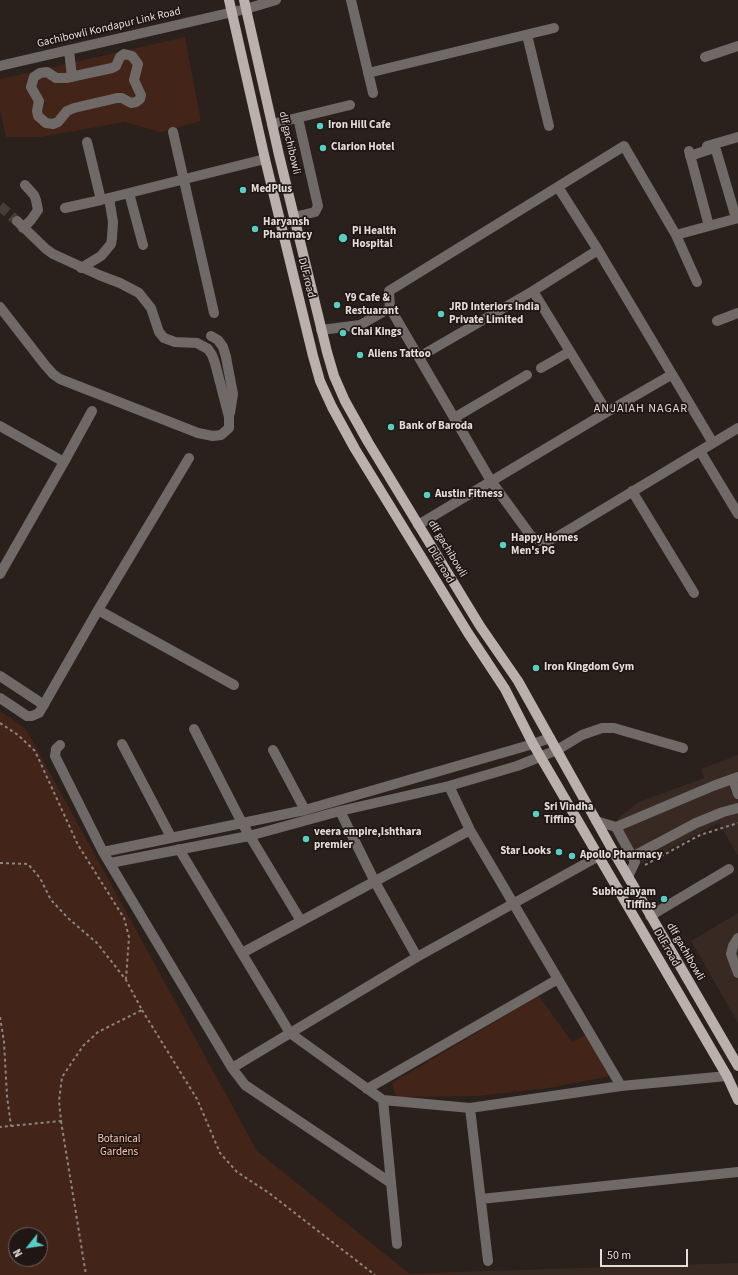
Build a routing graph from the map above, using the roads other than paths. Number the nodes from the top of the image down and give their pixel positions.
1 (229, 0) edge
2 (273, 0) edge
3 (351, 0) edge
4 (245, 4) edge
5 (232, 12) junction
6 (554, 28) dead end
7 (527, 35) junction
8 (738, 46) edge
9 (69, 50) junction
10 (705, 57) dead end
11 (0, 66) edge
12 (368, 73) junction
13 (72, 77) junction
14 (373, 93) dead end
15 (350, 105) dead end
16 (298, 118) junction
17 (272, 124) junction
18 (549, 126) dead end
19 (173, 132) dead end
20 (738, 138) edge
21 (87, 142) dead end
22 (688, 153) junction
23 (265, 159) junction
24 (183, 179) junction
25 (25, 185) dead end
26 (558, 187) junction
27 (129, 193) junction
28 (105, 199) junction
29 (65, 208) dead end
30 (294, 217) junction
31 (737, 218) edge
32 (709, 226) junction
33 (676, 235) junction
34 (143, 245) dead end
35 (598, 250) junction
36 (81, 268) junction
37 (697, 282) dead end
38 (533, 291) junction
39 (0, 307) edge
40 (390, 308) junction
41 (214, 312) dead end
42 (738, 314) edge
43 (717, 321) dead end
44 (321, 330) junction
45 (211, 336) dead end
46 (569, 352) junction
47 (419, 357) junction
48 (541, 368) dead end
49 (527, 375) dead end
50 (671, 375) junction
51 (92, 411) dead end
52 (607, 412) junction
53 (229, 417) junction
54 (454, 418) junction
55 (0, 426) edge
56 (738, 428) edge
57 (713, 443) junction
58 (700, 450) junction
59 (189, 458) dead end
60 (64, 462) junction
61 (491, 481) junction
62 (632, 491) junction
63 (738, 514) edge
64 (418, 525) junction
65 (0, 574) edge
66 (694, 593) dead end
67 (98, 610) junction
68 (0, 676) edge
69 (234, 686) dead end
70 (0, 698) edge
71 (44, 705) junction
72 (194, 729) dead end
73 (550, 738) junction
74 (122, 744) dead end
75 (533, 744) junction
76 (60, 745) dead end
77 (684, 748) dead end
78 (272, 750) dead end
79 (557, 750) junction
80 (541, 757) junction
81 (736, 778) edge
82 (449, 786) junction
83 (738, 794) edge
84 (738, 808) edge
85 (305, 810) junction
86 (340, 811) junction
87 (596, 821) junction
88 (242, 823) junction
89 (616, 827) junction
90 (470, 830) junction
91 (249, 836) junction
92 (171, 837) junction
93 (179, 850) junction
94 (103, 852) junction
95 (599, 856) junction
96 (632, 857) junction
97 (110, 863) junction
98 (729, 869) dead end
99 (629, 875) junction
100 (375, 882) junction
101 (514, 903) junction
102 (650, 916) junction
103 (301, 921) junction
104 (738, 938) edge
105 (242, 953) junction
106 (417, 957) junction
107 (738, 973) edge
108 (558, 979) junction
109 (290, 1033) junction
110 (738, 1066) edge
111 (232, 1068) junction
112 (727, 1076) junction
113 (621, 1086) junction
114 (367, 1089) junction
115 (383, 1100) junction
116 (738, 1100) edge
117 (470, 1108) junction
118 (738, 1172) edge
119 (391, 1183) junction
120 (481, 1199) junction
121 (397, 1244) dead end
122 (488, 1261) dead end

1 - 5 main road, DLF road
2 - 4 street, Gachibowli Kondapur Link Road
3 - 12 street
4 - 5 street, Gachibowli Kondapur Link Road
4 - 17 main road, dlf gachibowli
5 - 9 street, Gachibowli Kondapur Link Road
5 - 23 main road, DLF road
6 - 7 street
7 - 12 street
7 - 18 street
8 - 10 street
9 - 11 street, Gachibowli Kondapur Link Road
9 - 13 street
12 - 14 street
13 - 13 street
15 - 16 street
16 - 17 street
16 - 30 street
17 - 30 main road, dlf gachibowli
19 - 24 street
20 - 22 street
21 - 28 street
22 - 31 street
22 - 32 street
23 - 24 street
23 - 75 main road, DLF road
24 - 27 street
24 - 41 street
25 - 36 street
26 - 33 street
26 - 35 street
26 - 40 street
27 - 28 street
27 - 34 street
28 - 29 street
28 - 36 street
30 - 44 main road, dlf gachibowli
31 - 32 street
32 - 33 street
33 - 37 street
35 - 38 street
35 - 50 street
36 - 53 street
38 - 46 street
38 - 47 street
39 - 53 street
40 - 44 street
40 - 47 street
42 - 43 street
44 - 64 main road, dlf gachibowli
45 - 53 street
46 - 48 street
46 - 52 street
47 - 54 street
49 - 54 street
50 - 52 street
50 - 57 street
51 - 60 street
52 - 61 street
54 - 61 street
55 - 60 street
56 - 57 street
57 - 58 street
58 - 62 street
58 - 63 street
59 - 67 street
60 - 65 street
61 - 62 street
61 - 64 street
62 - 66 street
64 - 73 main road, dlf gachibowli
67 - 69 street
67 - 71 street
68 - 71 street
70 - 71 street
72 - 88 street
73 - 75 street
73 - 79 main road, dlf gachibowli
74 - 92 street
75 - 80 main road, DLF road
75 - 85 street
76 - 94 street
77 - 79 street
78 - 85 street
79 - 80 street
79 - 87 main road, dlf gachibowli
80 - 82 street
80 - 95 main road, DLF road
81 - 83 street
81 - 89 street
82 - 86 street
82 - 90 street
84 - 96 street
85 - 88 street
86 - 91 street
86 - 100 street
87 - 89 street
87 - 99 main road, dlf gachibowli
88 - 91 street
88 - 92 street
89 - 96 street
90 - 100 street
90 - 101 street
91 - 93 street
91 - 103 street
92 - 94 street
93 - 97 street
93 - 105 street
94 - 97 street
95 - 101 street
95 - 112 main road, DLF road
96 - 99 street
97 - 111 street
98 - 102 street
99 - 102 main road, dlf gachibowli
100 - 103 street
100 - 106 street
101 - 106 street
101 - 108 street
102 - 110 main road, dlf gachibowli
103 - 105 street
104 - 107 street
105 - 109 street
106 - 109 street
108 - 113 street
108 - 114 street
109 - 111 street
109 - 114 street
111 - 119 street
112 - 113 street
112 - 116 main road, DLF road
113 - 117 street
114 - 115 street
115 - 117 street
115 - 119 street
117 - 120 street
118 - 120 street
119 - 121 street
120 - 122 street

